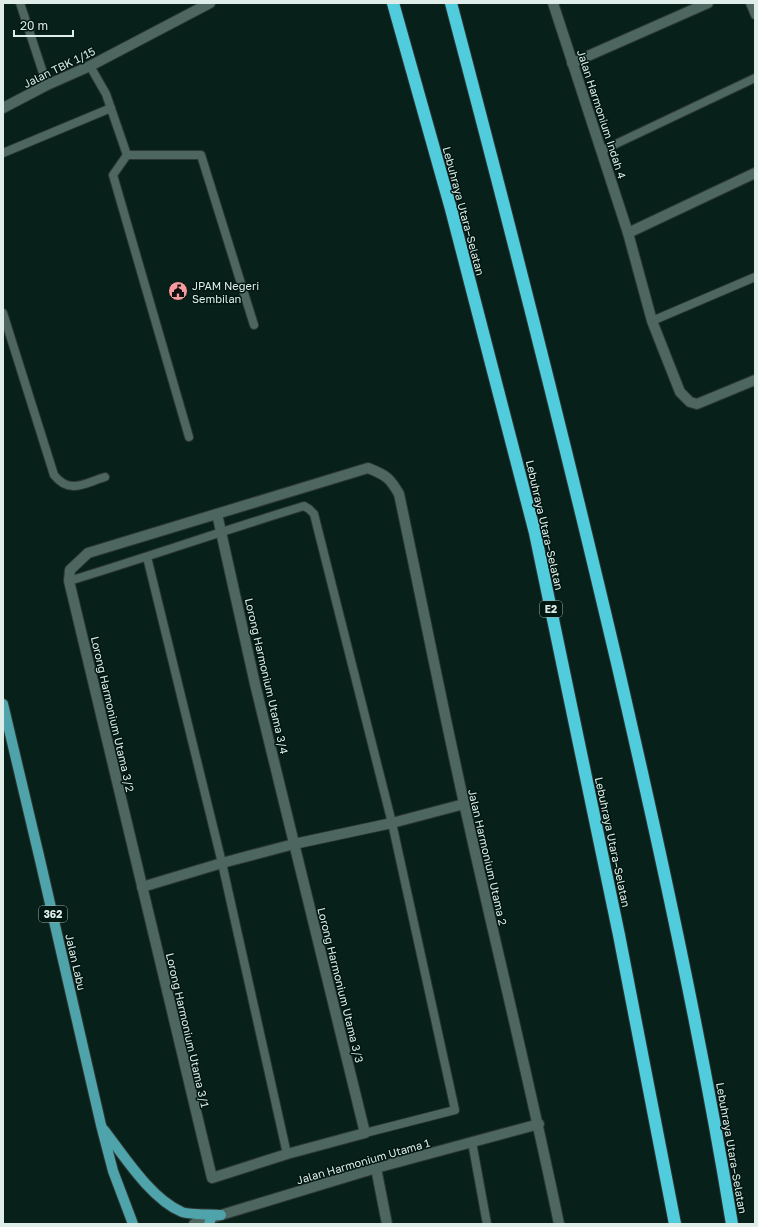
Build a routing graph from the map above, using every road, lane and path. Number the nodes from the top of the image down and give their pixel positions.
1 (20, 3) edge
2 (210, 3) edge
3 (393, 3) edge
4 (451, 3) edge
5 (553, 3) edge
6 (708, 3) edge
7 (750, 3) edge
8 (755, 15) edge
9 (572, 63) junction
10 (90, 66) junction
11 (755, 78) edge
12 (47, 86) junction
13 (3, 108) edge
14 (111, 108) junction
15 (602, 151) junction
16 (3, 153) edge
17 (127, 155) junction
18 (755, 173) edge
19 (628, 233) junction
20 (755, 276) edge
21 (3, 313) edge
22 (652, 322) junction
23 (254, 325) dead end
24 (755, 380) edge
25 (189, 437) dead end
26 (105, 477) dead end
27 (217, 514) junction
28 (221, 532) junction
29 (147, 557) junction
30 (69, 581) junction
31 (3, 704) edge
32 (464, 804) junction
33 (392, 823) junction
34 (294, 844) junction
35 (222, 863) junction
36 (142, 888) junction
37 (539, 1124) junction
38 (101, 1125) junction
39 (365, 1133) junction
40 (472, 1142) junction
41 (287, 1154) junction
42 (376, 1168) junction
43 (214, 1219) edge
44 (131, 1223) edge
45 (194, 1224) edge
46 (387, 1224) edge
47 (487, 1224) edge
48 (560, 1224) edge
49 (675, 1224) edge
50 (732, 1224) edge

1 - 12 lane
2 - 10 street, Jalan TBK 1/15
3 - 49 highway, Lebuhraya Utara–Selatan / E2
4 - 50 highway, Lebuhraya Utara–Selatan
5 - 9 street, Jalan Harmonium Indah 4
6 - 9 street
7 - 8 lane
9 - 15 street, Jalan Harmonium Indah 4
10 - 12 street, Jalan TBK 1/15
10 - 14 lane
11 - 15 lane
12 - 13 street, Jalan TBK 1/15
14 - 16 lane
14 - 17 lane
15 - 19 street, Jalan Harmonium Indah 4
17 - 23 lane
17 - 25 lane
18 - 19 street
19 - 22 street, Jalan Harmonium Indah 4
20 - 22 lane
21 - 26 lane
22 - 24 street, Jalan Harmonium Indah 4
27 - 28 street, Lorong Harmonium Utama 3/4
27 - 30 street
27 - 32 street, Jalan Harmonium Utama 2
28 - 29 lane
28 - 33 lane
28 - 34 street, Lorong Harmonium Utama 3/4
29 - 30 lane
29 - 35 lane
30 - 36 street, Lorong Harmonium Utama 3/2
31 - 38 main road, Jalan Labu / 362
32 - 33 street
32 - 37 street, Jalan Harmonium Utama 2
33 - 34 street
33 - 39 lane
34 - 35 street
34 - 39 street, Lorong Harmonium Utama 3/3
35 - 36 street
35 - 41 lane
36 - 41 street, Lorong Harmonium Utama 3/1
37 - 40 street, Jalan Harmonium Utama 1
37 - 48 street, Jalan Harmonium Utama 2
38 - 43 main road
38 - 44 main road, Jalan Labu / 362
39 - 41 street
40 - 42 street, Jalan Harmonium Utama 1
40 - 47 lane
42 - 43 street, Jalan Harmonium Utama 1
42 - 46 street
43 - 45 street, Jalan Harmonium Utama 1

